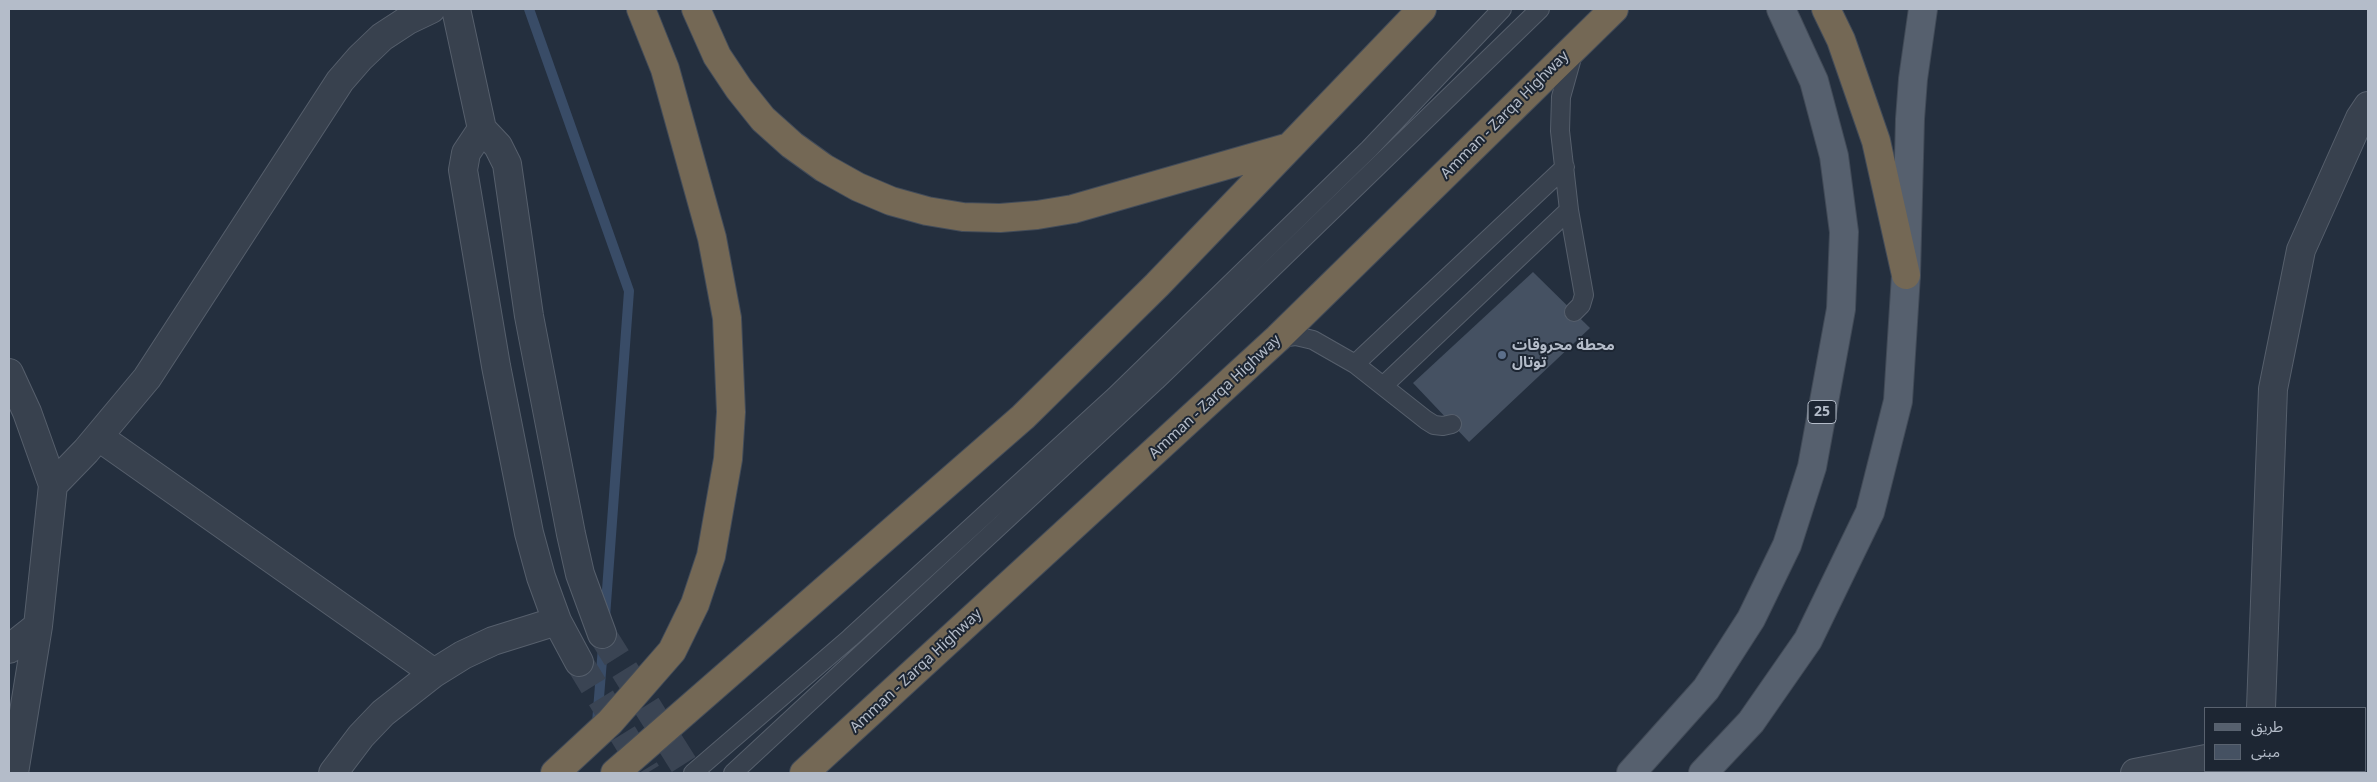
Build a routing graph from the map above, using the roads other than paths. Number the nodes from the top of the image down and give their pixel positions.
1 (431, 9) edge
2 (456, 9) edge
3 (641, 9) edge
4 (696, 9) edge
5 (1422, 9) edge
6 (1502, 9) edge
7 (1540, 9) edge
8 (1614, 9) edge
9 (1781, 9) edge
10 (1826, 9) edge
11 (1923, 9) edge
12 (1576, 46) junction
13 (2368, 106) edge
14 (482, 129) junction
15 (1286, 148) junction
16 (1565, 167) junction
17 (1569, 210) junction
18 (1906, 275) junction
19 (1574, 312) dead end
20 (1278, 338) junction
21 (1355, 364) junction
22 (9, 373) edge
23 (1383, 386) junction
24 (1452, 424) dead end
25 (99, 437) junction
26 (53, 485) junction
27 (557, 621) junction
28 (38, 626) junction
29 (602, 634) tunnel mouth
30 (9, 649) edge
31 (579, 662) tunnel mouth
32 (434, 672) junction
33 (2261, 707) edge
34 (2204, 759) edge
35 (14, 773) edge
36 (333, 773) edge
37 (555, 773) edge
38 (615, 773) edge
39 (694, 773) edge
40 (732, 773) edge
41 (804, 773) edge
42 (1631, 773) edge
43 (1703, 773) edge
44 (2135, 773) edge

1 - 25 street
2 - 14 street
3 - 37 highway
4 - 15 highway
5 - 15 highway
6 - 39 lane
7 - 40 lane
8 - 12 highway, Amman - Zarqa Highway
9 - 42 main road, 25
10 - 18 highway
11 - 18 main road
12 - 16 lane
12 - 20 highway, Amman - Zarqa Highway
13 - 33 street
14 - 27 street
14 - 29 street
15 - 38 highway
16 - 17 lane
16 - 21 lane
17 - 19 lane
17 - 23 lane
18 - 43 main road
20 - 21 lane
20 - 41 highway, Amman - Zarqa Highway
21 - 23 lane
22 - 26 street
23 - 24 lane
25 - 26 street
25 - 32 street
26 - 28 street
27 - 31 street
27 - 32 street
28 - 30 street
28 - 35 street
32 - 36 street
34 - 44 street

